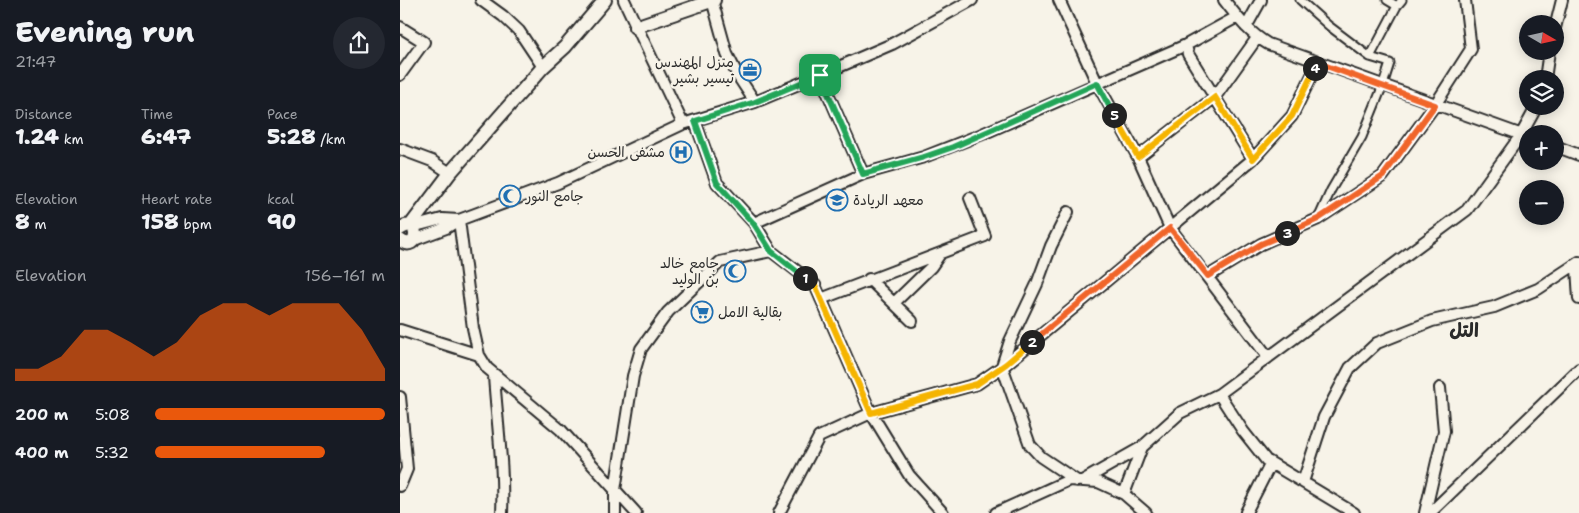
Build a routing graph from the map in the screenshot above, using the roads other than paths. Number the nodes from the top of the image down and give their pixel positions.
1 (481, 0) edge
2 (605, 0) edge
3 (624, 0) edge
4 (713, 0) edge
5 (972, 0) edge
6 (1059, 0) edge
7 (1224, 0) edge
8 (1260, 0) edge
9 (1300, 0) edge
10 (1387, 0) edge
11 (1465, 0) edge
12 (1562, 0) edge
13 (1399, 3) edge
14 (1558, 15) edge
15 (1237, 17) junction
16 (400, 27) edge
17 (635, 27) junction
18 (1246, 28) junction
19 (1257, 38) junction
20 (1186, 45) junction
21 (1370, 57) junction
22 (1318, 63) junction
23 (543, 67) junction
24 (400, 75) edge
25 (820, 75) junction
26 (1097, 83) junction
27 (1383, 85) junction
28 (1215, 97) junction
29 (755, 102) junction
30 (1435, 105) junction
31 (695, 121) junction
32 (683, 124) junction
33 (1519, 134) edge
34 (1519, 142) edge
35 (400, 149) edge
36 (1564, 149) edge
37 (1579, 155) edge
38 (1138, 157) junction
39 (1253, 159) junction
40 (450, 174) junction
41 (863, 174) junction
42 (970, 198) dead end
43 (1068, 212) dead end
44 (1318, 219) junction
45 (458, 220) junction
46 (754, 224) junction
47 (1170, 228) junction
48 (405, 233) edge
49 (771, 251) junction
50 (940, 254) junction
51 (1579, 263) edge
52 (1208, 276) junction
53 (870, 279) junction
54 (821, 299) junction
55 (1579, 299) edge
56 (894, 303) junction
57 (912, 321) dead end
58 (400, 330) edge
59 (479, 355) junction
60 (1268, 357) junction
61 (1002, 366) junction
62 (1579, 368) edge
63 (494, 376) junction
64 (1440, 388) dead end
65 (1219, 394) junction
66 (400, 397) edge
67 (871, 413) junction
68 (1142, 448) junction
69 (1270, 463) junction
70 (1079, 481) junction
71 (1303, 482) junction
72 (400, 486) edge
73 (615, 490) junction
74 (1124, 494) junction
75 (781, 512) edge
76 (502, 513) edge
77 (615, 513) edge
78 (636, 513) edge
79 (943, 513) edge
80 (996, 513) edge
81 (1145, 513) edge
82 (1247, 513) edge
83 (1354, 513) edge
84 (1425, 513) edge
85 (1430, 513) edge

1 - 23 street
2 - 23 street
3 - 17 street
4 - 17 street
4 - 29 street
5 - 25 street
6 - 26 street
7 - 15 street
8 - 18 street
9 - 21 street
10 - 13 street
11 - 30 street
12 - 14 street
13 - 21 street
15 - 18 street
15 - 20 street
16 - 24 street
17 - 32 street
18 - 19 street
19 - 22 street
19 - 28 street
20 - 26 street
20 - 28 street
21 - 27 street
22 - 27 street
22 - 39 street
23 - 40 street
25 - 29 street
25 - 41 street
26 - 38 street
26 - 41 street
27 - 30 street
27 - 44 street
28 - 38 street
28 - 39 street
29 - 31 street
30 - 33 street
30 - 44 street
31 - 32 street
31 - 46 street
32 - 45 street
34 - 60 street
35 - 40 street
36 - 37 street
38 - 47 street
39 - 47 street
40 - 48 street
41 - 46 street
42 - 50 street
43 - 61 street
44 - 52 street
45 - 48 street
45 - 59 street
46 - 49 street
47 - 52 street
47 - 61 street
49 - 54 street
49 - 73 street
50 - 53 street
50 - 56 street
51 - 55 street
51 - 71 street
52 - 60 street
53 - 54 street
53 - 56 street
54 - 67 street
56 - 57 street
58 - 59 street
59 - 63 street
60 - 65 street
61 - 67 street
61 - 70 street
62 - 85 street
63 - 73 street
63 - 76 street
64 - 84 street
65 - 68 street
65 - 69 street
66 - 72 street
67 - 75 street
67 - 79 street
68 - 70 street
68 - 74 street
69 - 71 street
69 - 82 street
70 - 74 street
70 - 80 street
71 - 83 street
73 - 77 street
73 - 78 street
74 - 81 street

